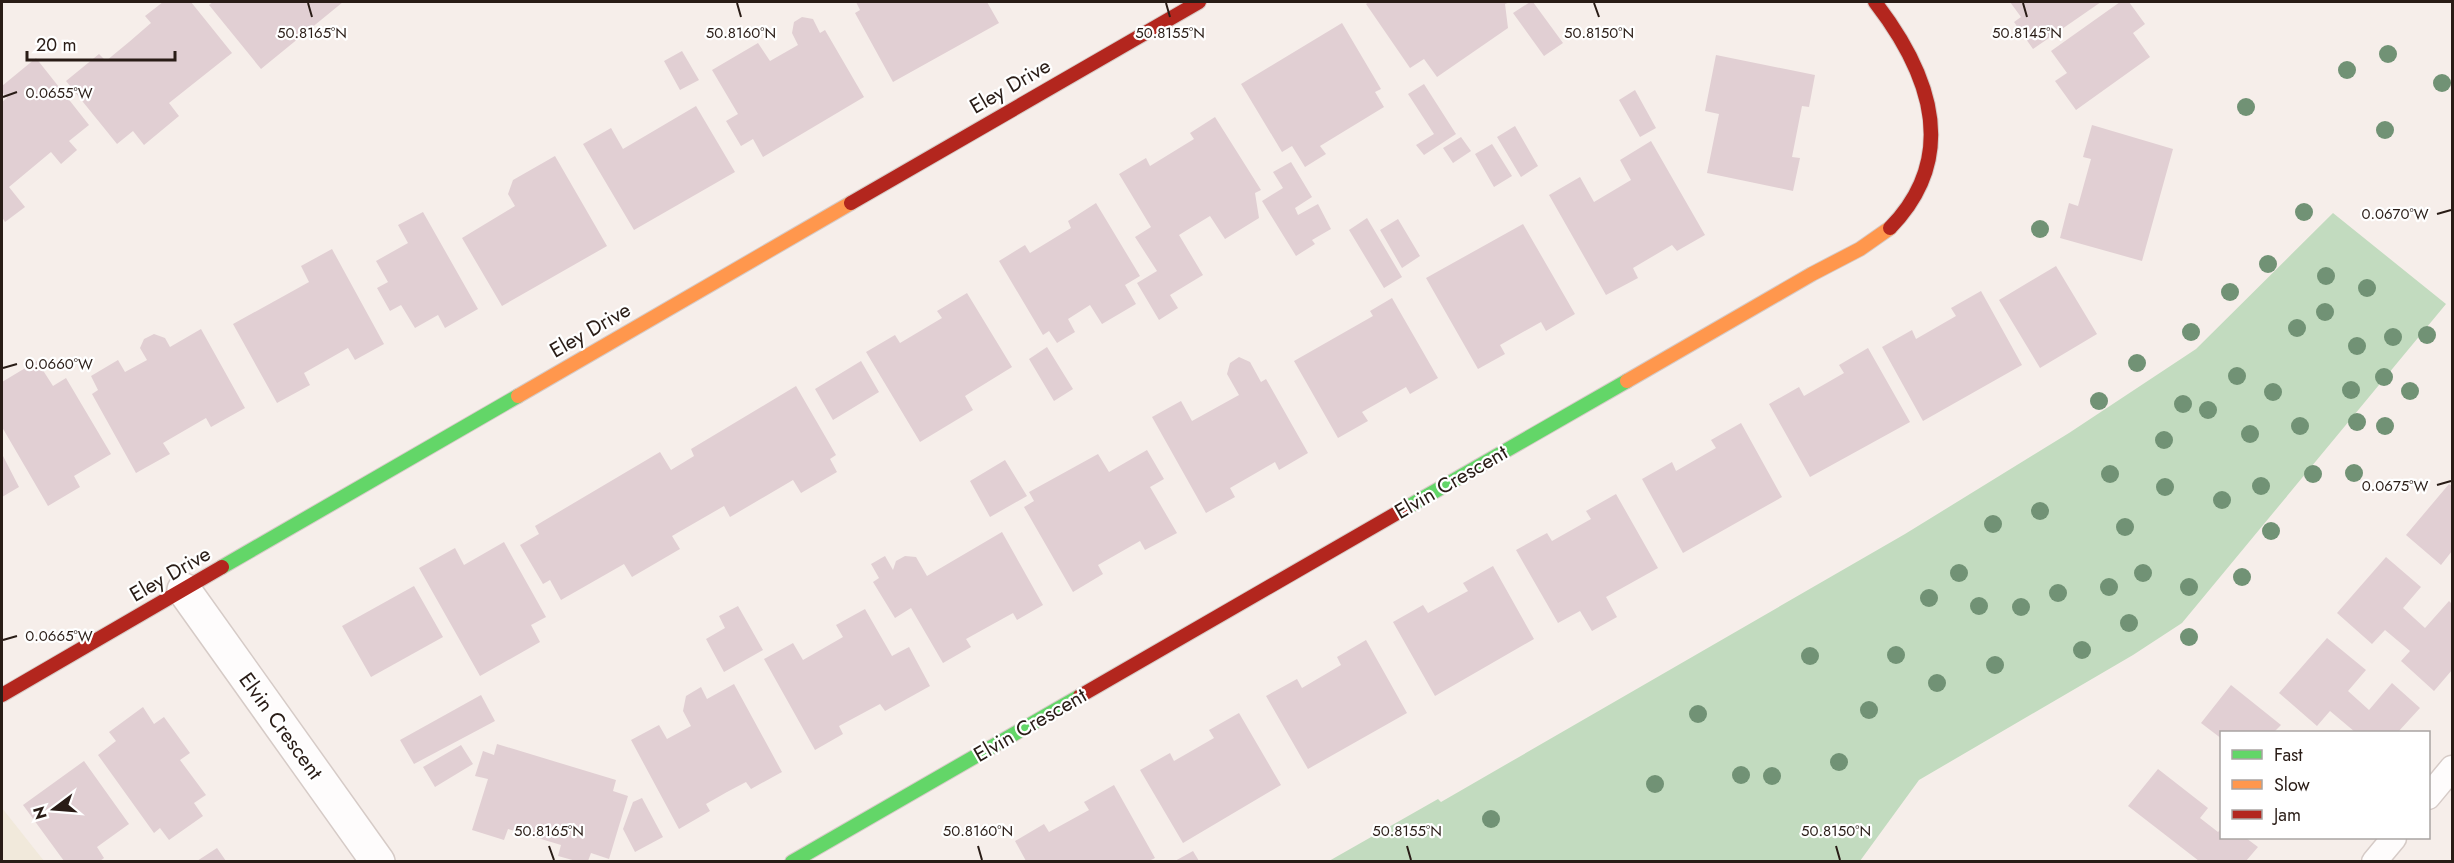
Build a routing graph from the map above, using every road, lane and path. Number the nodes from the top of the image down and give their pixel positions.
1 (1199, 2) edge
2 (1875, 2) edge
3 (184, 590) junction
4 (2, 695) edge
5 (2452, 768) edge
6 (2430, 795) edge
7 (2392, 839) edge
8 (378, 861) edge
9 (792, 861) edge
10 (2374, 861) edge

1 - 3 street, Eley Drive
2 - 9 street, Elvin Crescent
3 - 4 street, Eley Drive
3 - 8 street, Elvin Crescent
5 - 6 lane
7 - 10 lane

